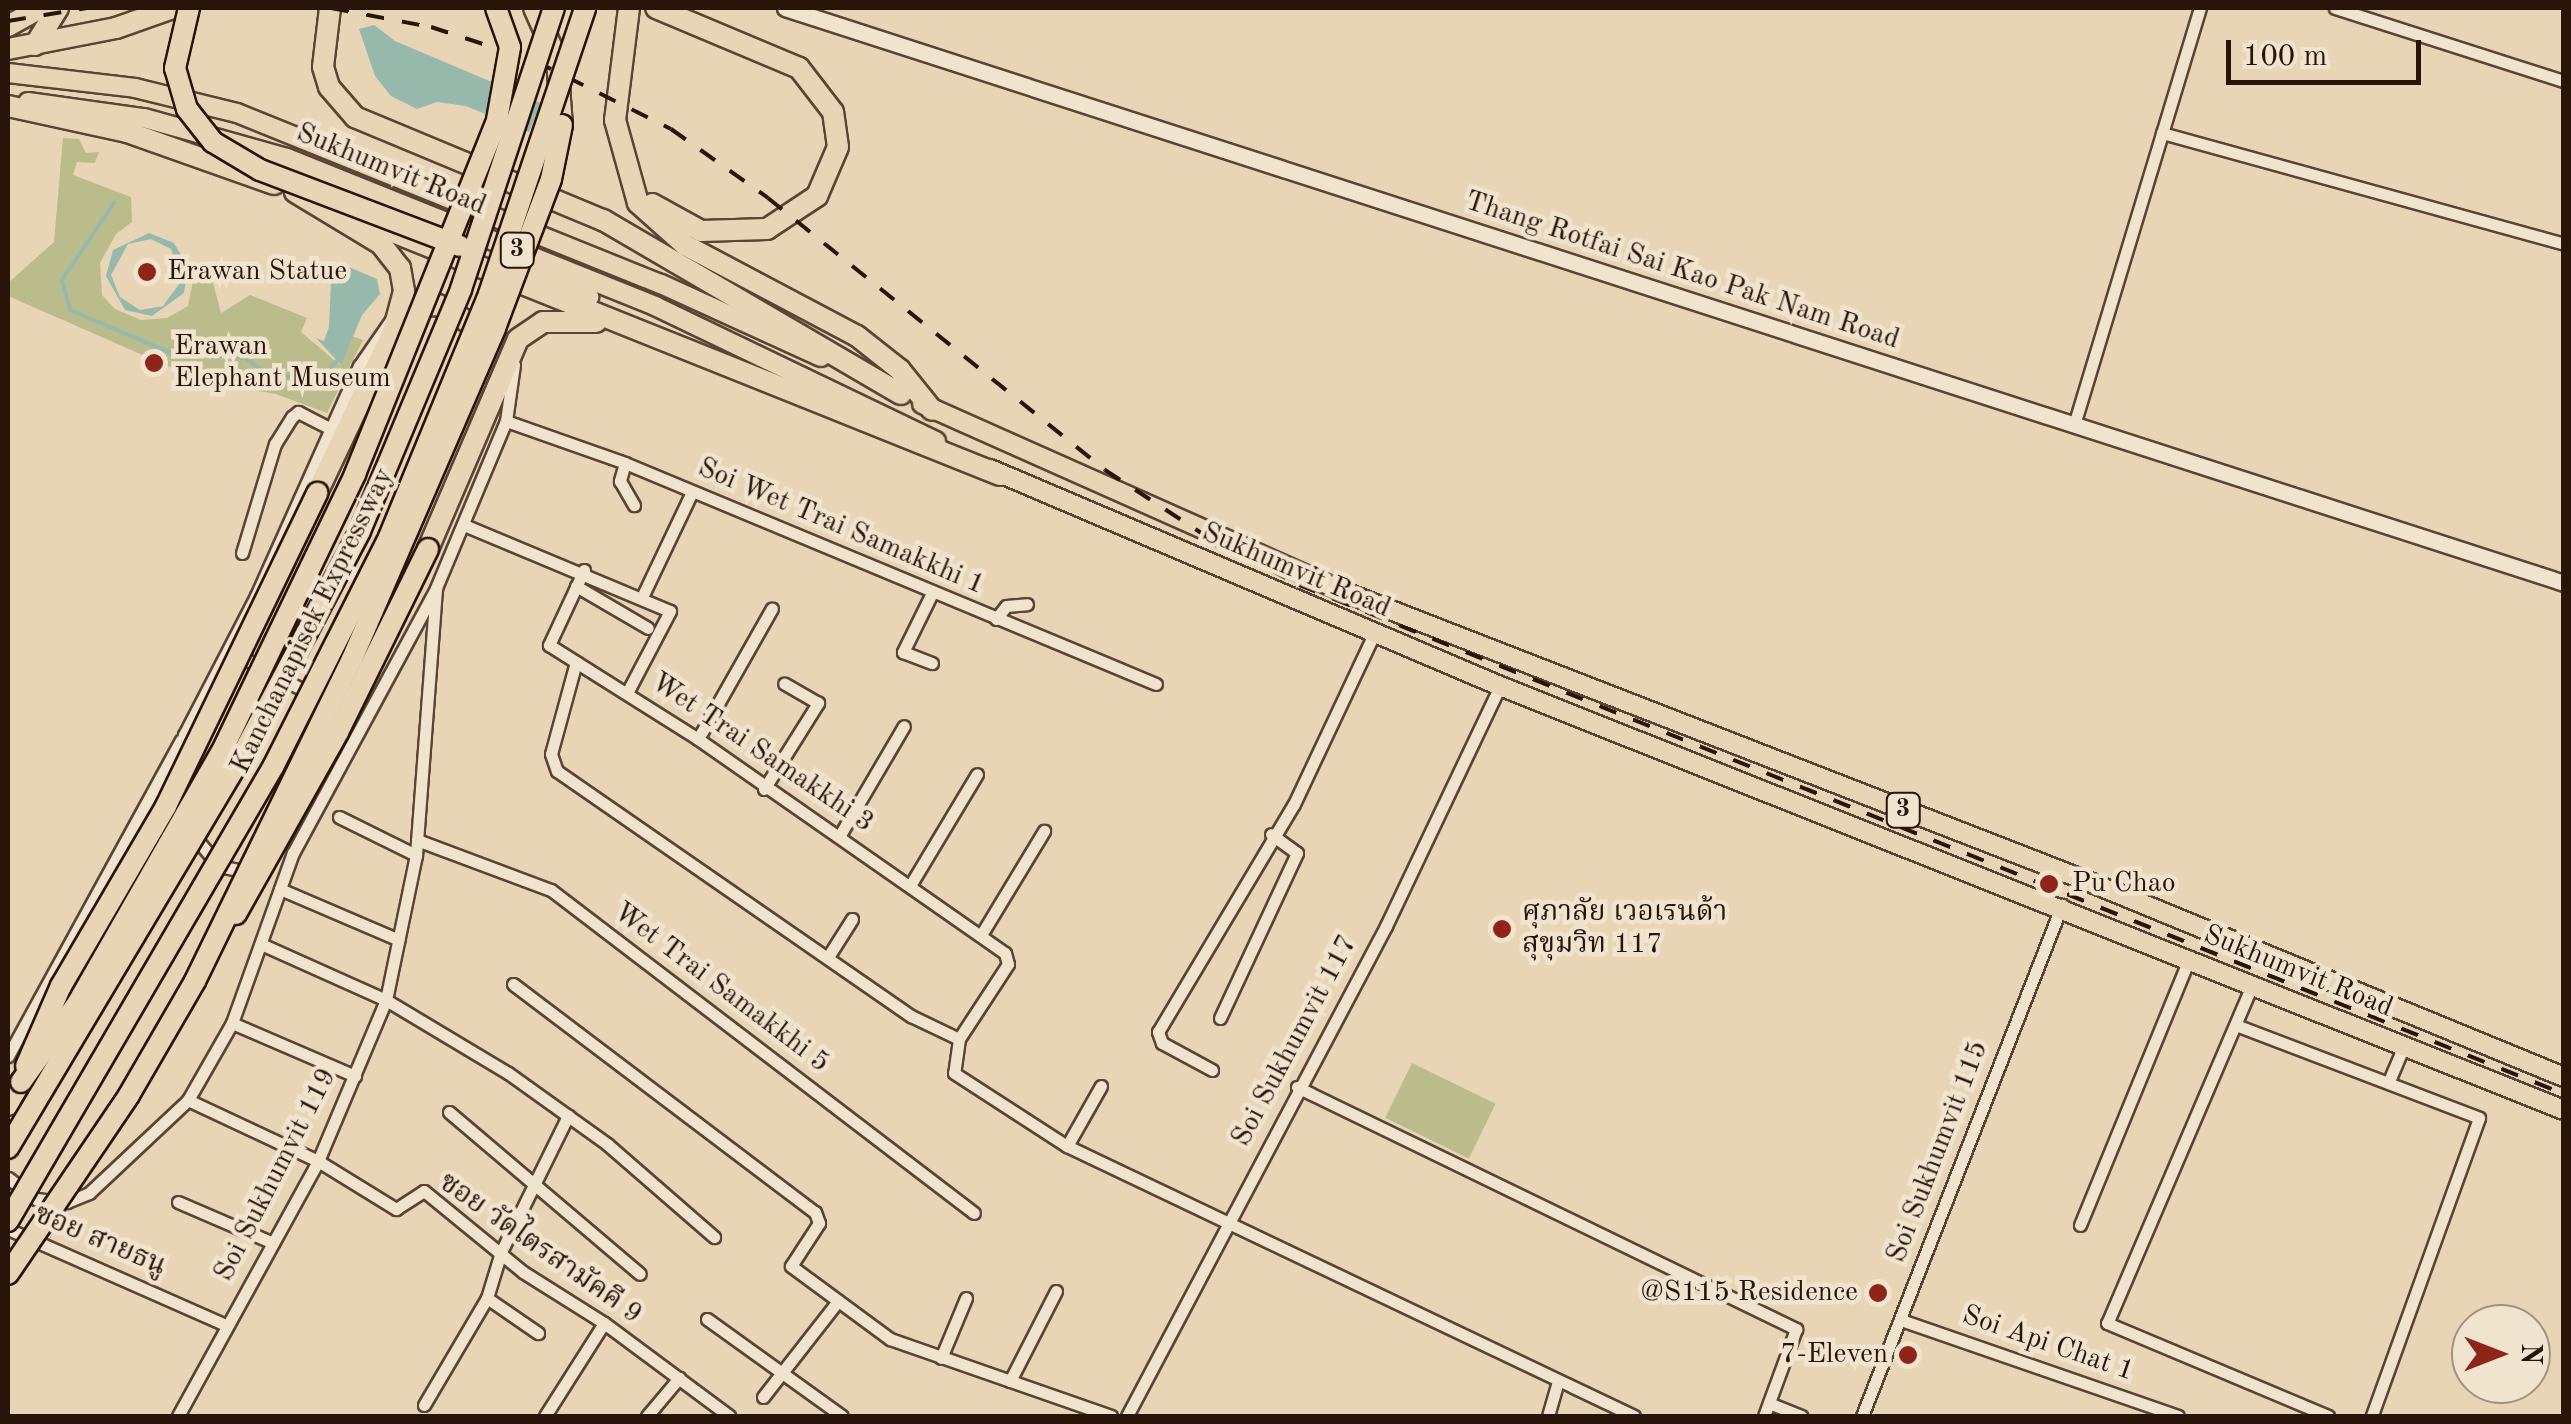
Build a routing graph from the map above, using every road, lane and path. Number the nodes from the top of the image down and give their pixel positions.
1 (41, 8) edge
2 (58, 8) edge
3 (172, 8) edge
4 (188, 8) edge
5 (330, 8) edge
6 (496, 8) edge
7 (534, 8) edge
8 (554, 8) edge
9 (585, 8) edge
10 (629, 8) edge
11 (656, 8) edge
12 (785, 8) edge
13 (2200, 8) edge
14 (2335, 8) edge
15 (8, 26) edge
16 (34, 45) junction
17 (8, 49) edge
18 (8, 73) edge
19 (2564, 82) edge
20 (8, 104) edge
21 (2162, 134) junction
22 (624, 173) junction
23 (294, 192) junction
24 (2564, 244) edge
25 (402, 308) junction
26 (623, 326) junction
27 (518, 339) junction
28 (900, 394) junction
29 (825, 406) junction
30 (932, 410) junction
31 (506, 421) junction
32 (2074, 424) junction
33 (331, 429) junction
34 (625, 463) junction
35 (1000, 475) junction
36 (692, 492) junction
37 (634, 505) dead end
38 (464, 525) junction
39 (1241, 547) junction
40 (242, 552) dead end
41 (584, 570) junction
42 (1229, 572) junction
43 (2564, 582) edge
44 (576, 586) junction
45 (436, 588) junction
46 (932, 594) junction
47 (643, 595) junction
48 (1026, 604) dead end
49 (772, 608) dead end
50 (996, 619) junction
51 (648, 628) dead end
52 (1374, 634) junction
53 (232, 645) junction
54 (576, 662) junction
55 (932, 663) dead end
56 (784, 683) dead end
57 (1156, 684) dead end
58 (1500, 686) junction
59 (627, 694) junction
60 (324, 701) junction
61 (364, 722) junction
62 (904, 726) dead end
63 (184, 735) junction
64 (698, 738) junction
65 (977, 774) dead end
66 (764, 789) junction
67 (339, 818) dead end
68 (1044, 831) dead end
69 (1271, 834) junction
70 (840, 835) junction
71 (418, 840) junction
72 (293, 853) junction
73 (416, 855) junction
74 (911, 884) junction
75 (280, 889) junction
76 (2062, 906) junction
77 (852, 920) dead end
78 (980, 934) junction
79 (399, 940) junction
80 (261, 944) junction
81 (828, 957) junction
82 (2190, 958) junction
83 (196, 981) junction
84 (2253, 983) junction
85 (512, 984) dead end
86 (386, 1000) junction
87 (2413, 1015) junction
88 (1220, 1018) dead end
89 (232, 1023) junction
90 (2236, 1025) junction
91 (959, 1039) junction
92 (2404, 1045) junction
93 (8, 1056) edge
94 (1212, 1070) dead end
95 (355, 1076) junction
96 (2564, 1077) edge
97 (2388, 1081) junction
98 (21, 1082) junction
99 (1101, 1086) dead end
100 (1298, 1087) junction
101 (188, 1100) junction
102 (8, 1105) edge
103 (2564, 1110) edge
104 (448, 1112) dead end
105 (568, 1116) junction
106 (1067, 1146) junction
107 (8, 1148) edge
108 (318, 1161) junction
109 (8, 1178) edge
110 (534, 1183) junction
111 (178, 1202) dead end
112 (974, 1213) dead end
113 (8, 1221) edge
114 (1226, 1225) junction
115 (2080, 1225) dead end
116 (8, 1229) edge
117 (714, 1237) dead end
118 (273, 1243) junction
119 (502, 1252) junction
120 (8, 1274) edge
121 (640, 1274) dead end
122 (1056, 1291) dead end
123 (488, 1298) junction
124 (966, 1298) dead end
125 (838, 1301) junction
126 (707, 1320) dead end
127 (1900, 1320) junction
128 (604, 1323) junction
129 (226, 1325) junction
130 (538, 1333) dead end
131 (941, 1358) junction
132 (783, 1372) junction
133 (679, 1378) junction
134 (1010, 1381) junction
135 (1558, 1381) junction
136 (764, 1396) dead end
137 (1769, 1403) junction
138 (424, 1404) dead end
139 (178, 1416) edge
140 (545, 1416) edge
141 (646, 1416) edge
142 (729, 1416) edge
143 (842, 1416) edge
144 (1111, 1416) edge
145 (1128, 1416) edge
146 (1548, 1416) edge
147 (1634, 1416) edge
148 (1764, 1416) edge
149 (1801, 1416) edge
150 (1862, 1416) edge
151 (2178, 1416) edge
152 (2328, 1416) edge
153 (2372, 1416) edge

1 - 15 highway
2 - 16 highway
3 - 16 highway
4 - 29 highway, bridge
5 - 28 highway
6 - 98 highway, bridge
7 - 83 highway, bridge
8 - 107 highway, Kanchanapisek Expressway, bridge
9 - 113 highway, Kanchanapisek Expressway, bridge
10 - 22 highway
11 - 22 highway
12 - 32 main road, Thang Rotfai Sai Kao Pak Nam Road
13 - 21 street
14 - 19 street
16 - 17 highway
18 - 28 highway, Sukhumvit Road / 3
20 - 23 highway
20 - 35 highway, Sukhumvit Road / 3
21 - 24 street
21 - 32 street
22 - 30 highway
23 - 25 highway
23 - 26 highway
25 - 33 street
25 - 60 highway
25 - 98 highway, bridge
26 - 27 highway
26 - 29 highway
27 - 31 street
27 - 83 highway, bridge
28 - 30 highway, Sukhumvit Road / 3
29 - 35 highway
30 - 39 highway, Sukhumvit Road / 3
31 - 34 street, Soi Wet Trai Samakkhi 1
31 - 38 street
32 - 43 main road, Thang Rotfai Sai Kao Pak Nam Road
33 - 40 street
33 - 53 street
34 - 36 street, Soi Wet Trai Samakkhi 1
34 - 37 street
35 - 42 highway, Sukhumvit Road / 3
36 - 46 street, Soi Wet Trai Samakkhi 1
36 - 47 street
38 - 41 street
38 - 45 street
39 - 42 highway
39 - 87 highway, Sukhumvit Road / 3
41 - 44 street, Wet Trai Samakkhi 3
41 - 47 street
42 - 52 highway, Sukhumvit Road / 3
44 - 51 street
44 - 54 street, Wet Trai Samakkhi 3
45 - 61 street
45 - 71 street, Soi Sukhumvit 119
46 - 50 street, Soi Wet Trai Samakkhi 1
46 - 55 street
47 - 59 street
48 - 50 street
49 - 64 street
50 - 57 street, Soi Wet Trai Samakkhi 1
52 - 58 highway, Sukhumvit Road / 3
52 - 69 street
53 - 60 street
53 - 63 street
54 - 59 street, Wet Trai Samakkhi 3
54 - 81 street
56 - 66 street
58 - 76 highway, Sukhumvit Road / 3
58 - 100 street, Soi Sukhumvit 117
59 - 64 street, Wet Trai Samakkhi 3
60 - 61 street
61 - 72 street
62 - 70 street
63 - 72 street
63 - 93 street
64 - 66 street, Wet Trai Samakkhi 3
65 - 74 street
66 - 70 street, Wet Trai Samakkhi 3
67 - 73 street
68 - 78 street
69 - 88 street
69 - 94 street
70 - 74 street, Wet Trai Samakkhi 3
71 - 73 street, Soi Sukhumvit 119
71 - 112 street, Wet Trai Samakkhi 5
72 - 75 street
73 - 79 street, Soi Sukhumvit 119
74 - 78 street, Wet Trai Samakkhi 3
75 - 79 street
75 - 80 street
76 - 82 highway, Sukhumvit Road / 3
76 - 127 street, Soi Sukhumvit 115
77 - 81 street
78 - 91 street, Wet Trai Samakkhi 3
79 - 86 street, Soi Sukhumvit 119
80 - 86 street
80 - 89 street
81 - 91 street
82 - 84 highway, Sukhumvit Road / 3
82 - 115 street
83 - 120 highway, bridge
84 - 90 street
84 - 92 highway, Sukhumvit Road / 3
85 - 125 street
86 - 95 street, Soi Sukhumvit 119
86 - 105 street
87 - 92 highway
87 - 96 highway, Sukhumvit Road / 3
89 - 95 street
89 - 101 street
90 - 97 street
90 - 152 street
91 - 106 street
92 - 97 street
92 - 103 highway, Sukhumvit Road / 3
95 - 108 street, Soi Sukhumvit 119
97 - 153 street
98 - 102 highway
99 - 106 street
100 - 114 street, Soi Sukhumvit 117
100 - 137 street
101 - 108 street
101 - 109 street
104 - 110 street
105 - 110 street
105 - 117 street
106 - 114 street
108 - 118 street, Soi Sukhumvit 119
108 - 119 street, ซอย วัดไตรสามัคคี 9
110 - 119 street
110 - 121 street
111 - 118 street
114 - 135 street
114 - 145 street, Soi Sukhumvit 117
116 - 129 street, ซอย สายธนู
118 - 129 street, Soi Sukhumvit 119
119 - 123 street
119 - 128 street, ซอย วัดไตรสามัคคี 9
122 - 134 street
123 - 130 street
123 - 138 street
124 - 131 street
125 - 131 street
125 - 132 street
126 - 132 street
127 - 150 street, Soi Sukhumvit 115
127 - 151 street, Soi Api Chat 1
128 - 133 street, ซอย วัดไตรสามัคคี 9
128 - 140 street
129 - 139 street, Soi Sukhumvit 119
131 - 134 street
132 - 136 street
132 - 143 street
133 - 141 street
133 - 142 street, ซอย วัดไตรสามัคคี 9
134 - 144 street
135 - 146 street
135 - 147 street
137 - 148 street
137 - 149 street

